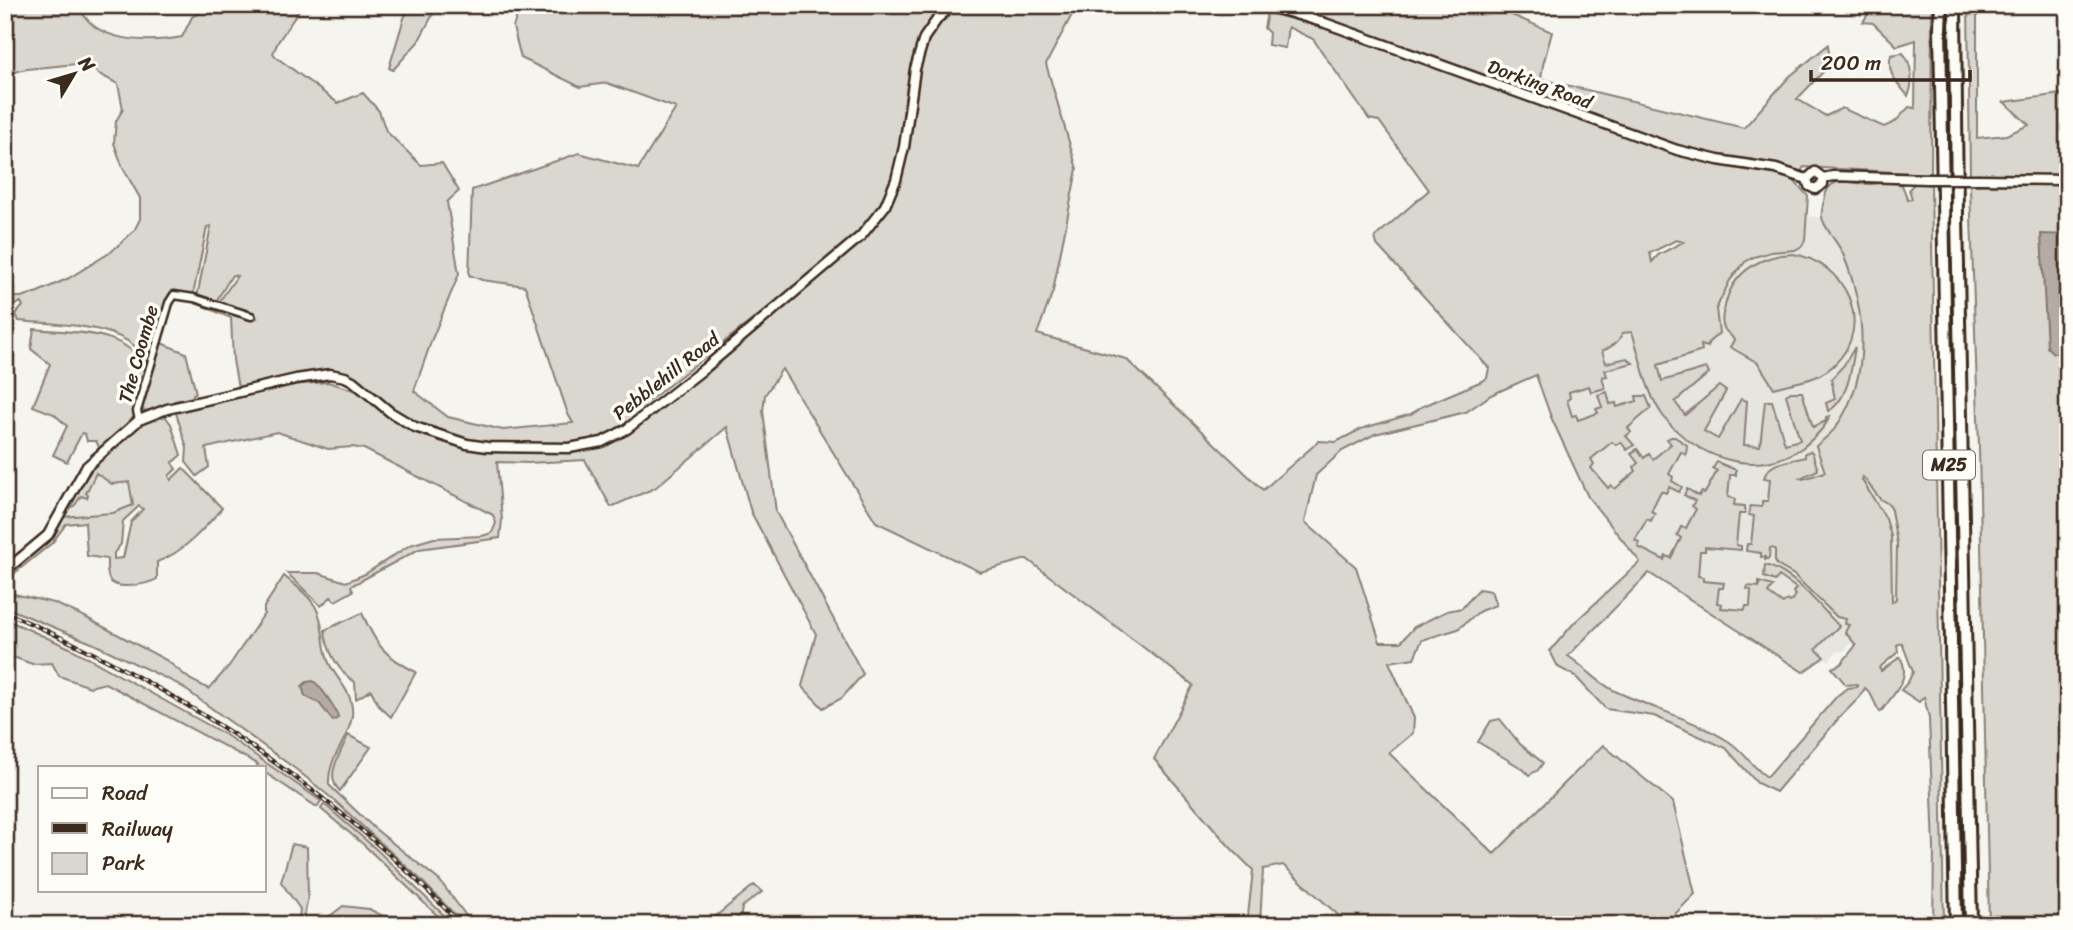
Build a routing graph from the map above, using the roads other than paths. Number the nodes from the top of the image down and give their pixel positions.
1 (953, 5) edge
2 (1265, 5) edge
3 (1941, 5) edge
4 (1955, 5) edge
5 (2068, 180) edge
6 (251, 316) dead end
7 (139, 420) junction
8 (5, 571) edge
9 (1956, 925) edge
10 (1971, 925) edge

1 - 7 main road, Pebblehill Road
2 - 5 main road, Dorking Road, bridge
3 - 9 highway, M25
4 - 10 highway, M25
6 - 7 street, The Coombe
7 - 8 main road

